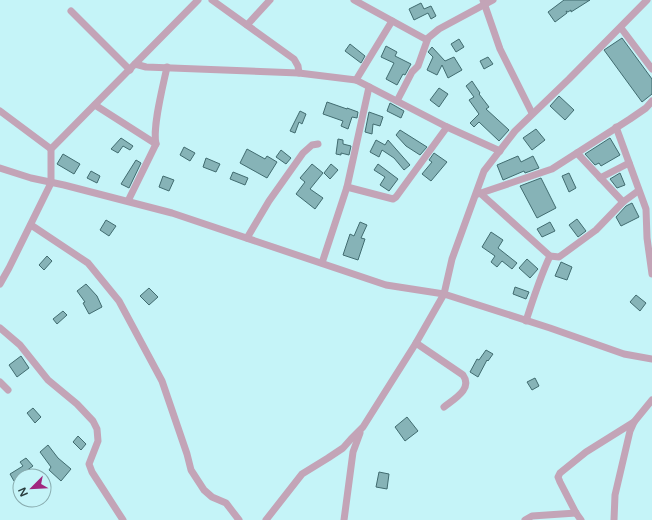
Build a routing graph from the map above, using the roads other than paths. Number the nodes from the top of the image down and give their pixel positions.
1 (198, 0) edge
2 (212, 0) edge
3 (270, 0) edge
4 (354, 0) edge
5 (493, 0) edge
6 (647, 0) edge
7 (484, 2) edge
8 (71, 11) dead end
9 (392, 21) junction
10 (247, 25) junction
11 (621, 28) junction
12 (427, 40) junction
13 (135, 64) junction
14 (167, 67) junction
15 (652, 69) edge
16 (130, 70) junction
17 (299, 72) junction
18 (356, 80) junction
19 (369, 87) junction
20 (397, 101) junction
21 (652, 101) edge
22 (95, 105) junction
23 (0, 111) edge
24 (532, 114) junction
25 (447, 127) junction
26 (616, 127) junction
27 (156, 144) junction
28 (318, 144) dead end
29 (51, 149) junction
30 (500, 150) junction
31 (577, 153) junction
32 (629, 163) junction
33 (0, 168) edge
34 (600, 178) junction
35 (51, 183) junction
36 (347, 187) junction
37 (638, 191) junction
38 (478, 194) junction
39 (128, 201) junction
40 (624, 202) junction
41 (649, 215) edge
42 (31, 225) junction
43 (247, 238) junction
44 (550, 256) junction
45 (322, 263) junction
46 (652, 274) edge
47 (0, 284) edge
48 (444, 294) junction
49 (526, 321) junction
50 (0, 328) edge
51 (416, 343) junction
52 (652, 358) edge
53 (0, 382) edge
54 (8, 390) dead end
55 (652, 400) edge
56 (444, 407) dead end
57 (634, 422) junction
58 (363, 427) junction
59 (576, 513) junction
60 (123, 520) edge
61 (239, 520) edge
62 (266, 520) edge
63 (344, 520) edge
64 (525, 520) edge
65 (581, 520) edge
66 (614, 520) edge

1 - 13 street
2 - 10 street
3 - 10 street
4 - 9 street
5 - 7 street
6 - 11 street
7 - 12 street
7 - 24 street
8 - 16 street
9 - 12 street
9 - 18 street
10 - 17 street
11 - 15 street
11 - 24 street
12 - 20 street
13 - 14 street
13 - 16 street
14 - 17 street
14 - 27 street
16 - 22 street
17 - 18 street
18 - 19 street
19 - 20 street
19 - 36 street
20 - 25 street
21 - 26 street
22 - 27 street
22 - 29 street
23 - 29 street
24 - 30 street
25 - 30 street
25 - 36 street
26 - 31 street
26 - 32 street
27 - 39 street
28 - 43 street
29 - 35 street
30 - 38 street
31 - 34 street
31 - 38 street
32 - 34 street
32 - 37 street
33 - 35 street
34 - 40 street
35 - 39 street
35 - 42 street
36 - 45 street
37 - 40 street
37 - 41 street
38 - 44 street
38 - 48 street
39 - 43 street
40 - 44 street
41 - 46 street
42 - 47 street
42 - 61 street
43 - 45 street
44 - 49 street
45 - 48 street
48 - 49 street
48 - 51 street
49 - 52 street
50 - 60 street
51 - 56 street
51 - 58 street
53 - 54 street
55 - 57 street
57 - 59 street
57 - 66 street
58 - 62 street
58 - 63 street
59 - 64 street
59 - 65 street

